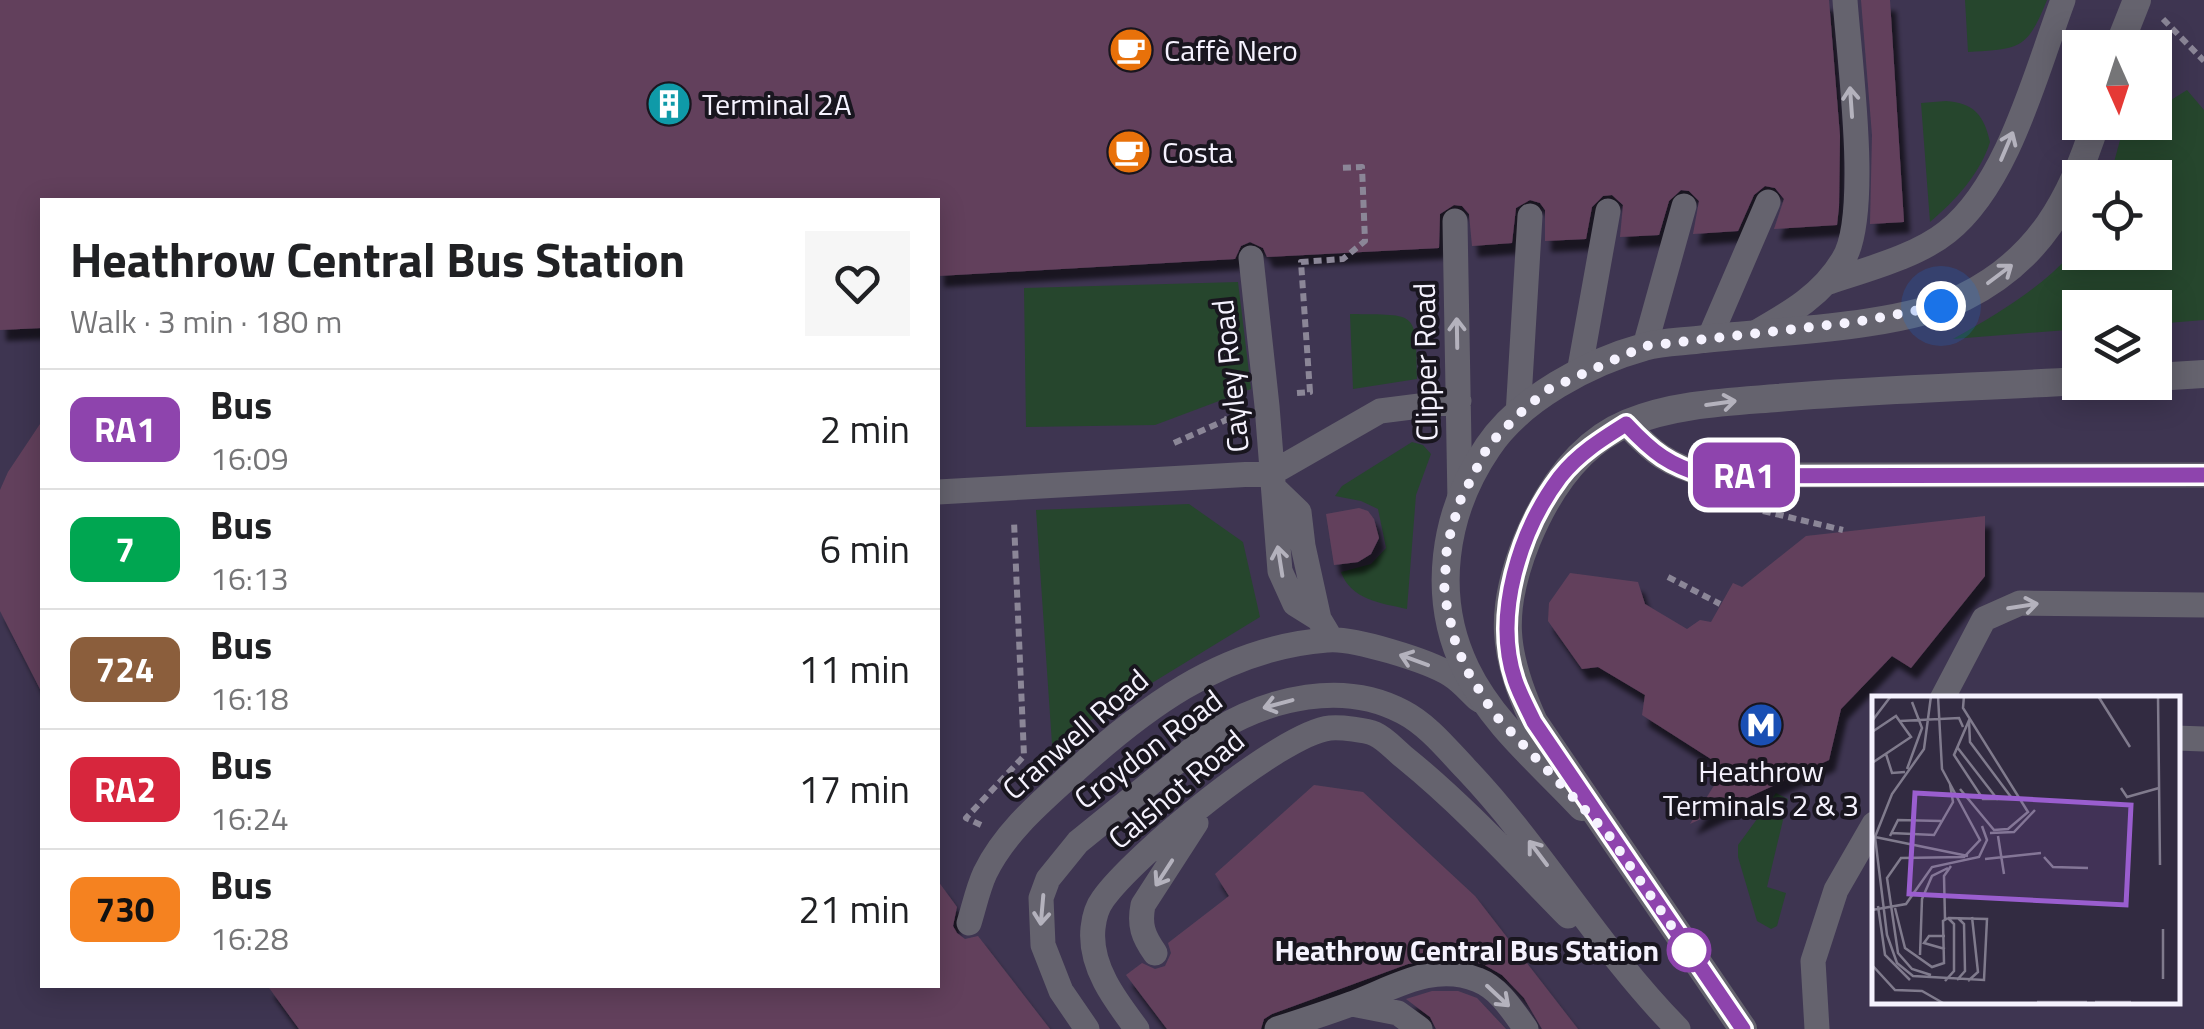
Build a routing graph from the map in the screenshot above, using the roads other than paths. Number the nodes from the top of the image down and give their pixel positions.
1 (1845, 0) edge
2 (2062, 0) edge
3 (2147, 6) edge
4 (2130, 30) edge
5 (2090, 140) edge
6 (1768, 202) dead end
7 (1684, 206) dead end
8 (1608, 211) dead end
9 (1530, 216) dead end
10 (1455, 221) dead end
11 (1251, 258) dead end
12 (1826, 283) junction
13 (1756, 334) junction
14 (1709, 339) junction
15 (1645, 346) junction
16 (1580, 373) junction
17 (2203, 375) edge
18 (2172, 376) edge
19 (2062, 382) edge
20 (1458, 401) junction
21 (1518, 415) junction
22 (1626, 424) junction
23 (2204, 475) edge
24 (1273, 480) junction
25 (940, 492) edge
26 (1460, 501) junction
27 (2204, 606) edge
28 (1325, 629) junction
29 (1944, 696) edge
30 (1494, 714) junction
31 (2179, 738) edge
32 (2204, 739) edge
33 (1212, 798) junction
34 (1872, 827) edge
35 (1608, 834) junction
36 (969, 924) dead end
37 (1155, 953) dead end
38 (1637, 988) junction
39 (1352, 1004) junction
40 (1088, 1028) edge
41 (1138, 1029) edge
42 (1277, 1029) edge
43 (1420, 1029) edge
44 (1526, 1029) edge
45 (1678, 1029) edge
46 (1743, 1029) edge
47 (1818, 1029) edge

12 -> 1 lane
12 -> 2 lane
3 - 4 street
13 -> 5 street
6 - 14 lane
7 - 15 lane
8 - 16 lane
9 - 21 lane
20 -> 10 lane, Clipper Road
11 - 24 lane, Cayley Road
12 - 13 lane
13 - 14 street
14 - 15 street
15 - 16 street
16 - 21 street
17 - 18 street
22 -> 19 street
20 - 24 lane
20 - 26 lane, Clipper Road
21 - 26 street
22 - 23 lane
22 - 35 street
24 - 25 lane
28 -> 24 lane, Cayley Road
26 - 30 street
29 -> 27 lane
30 -> 28 lane, Cranwell Road
28 - 36 lane, Cranwell Road
30 - 35 street
31 - 32 lane
33 -> 37 lane
33 - 38 lane, Calshot Road
33 - 41 lane, Calshot Road
34 - 47 lane
35 - 46 street
38 -> 40 lane, Croydon Road
38 - 45 lane, Croydon Road
39 - 42 lane
39 - 43 lane
39 -> 44 lane

